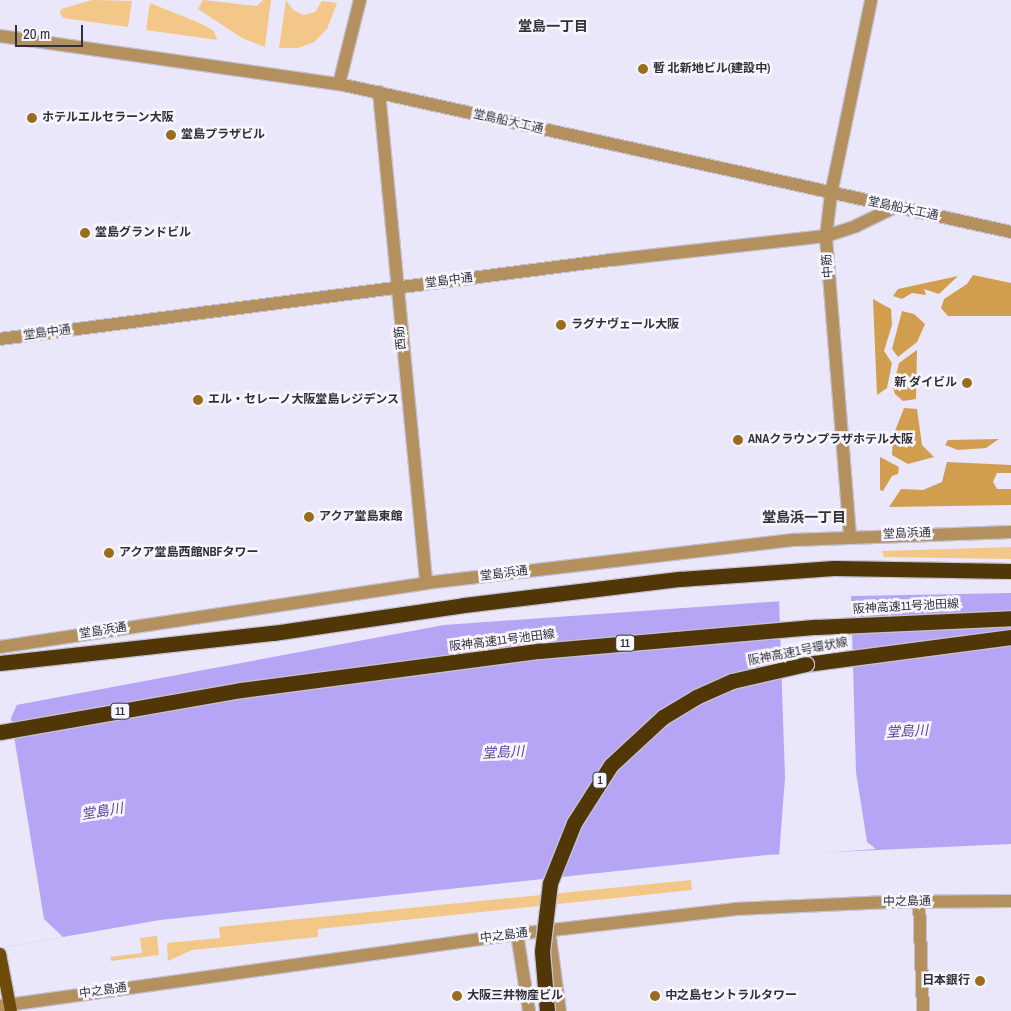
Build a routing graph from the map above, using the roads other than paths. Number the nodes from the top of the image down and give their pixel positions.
1 (360, 0) edge
2 (872, 0) edge
3 (0, 36) edge
4 (339, 84) junction
5 (379, 92) junction
6 (831, 194) junction
7 (893, 208) junction
8 (1011, 232) edge
9 (826, 236) junction
10 (396, 288) junction
11 (0, 339) edge
12 (1011, 532) edge
13 (850, 536) junction
14 (1011, 572) edge
15 (426, 583) junction
16 (1011, 618) edge
17 (1011, 637) edge
18 (0, 647) edge
19 (0, 663) edge
20 (0, 732) edge
21 (919, 901) junction
22 (1011, 901) edge
23 (549, 930) junction
24 (517, 934) junction
25 (0, 954) edge
26 (7, 1007) edge
27 (529, 1011) edge
28 (547, 1011) edge
29 (560, 1011) edge
30 (923, 1011) edge

1 - 4 street
2 - 6 street, 中筋
3 - 4 street, 堂島船大工通
4 - 5 street, 堂島船大工通
5 - 6 street, 堂島船大工通
5 - 10 street, 西筋
6 - 7 street, 堂島船大工通
6 - 9 street, 中筋
7 - 8 street, 堂島船大工通
7 - 9 street, 堂島中通
9 - 10 street, 堂島中通
9 - 13 street, 中筋
10 - 11 street, 堂島中通
10 - 15 street, 西筋
12 - 13 street, 堂島浜通
13 - 15 street, 堂島浜通
14 - 19 highway
15 - 18 street, 堂島浜通
16 - 20 highway, 阪神高速11号池田線 / 11
17 - 28 highway, 阪神高速1号環状線 / 1, bridge
21 - 22 street, 中之島通
21 - 23 street, 中之島通
21 - 30 street
23 - 24 street, 中之島通
23 - 29 street
24 - 26 street, 中之島通
24 - 27 street
25 - 26 main road

